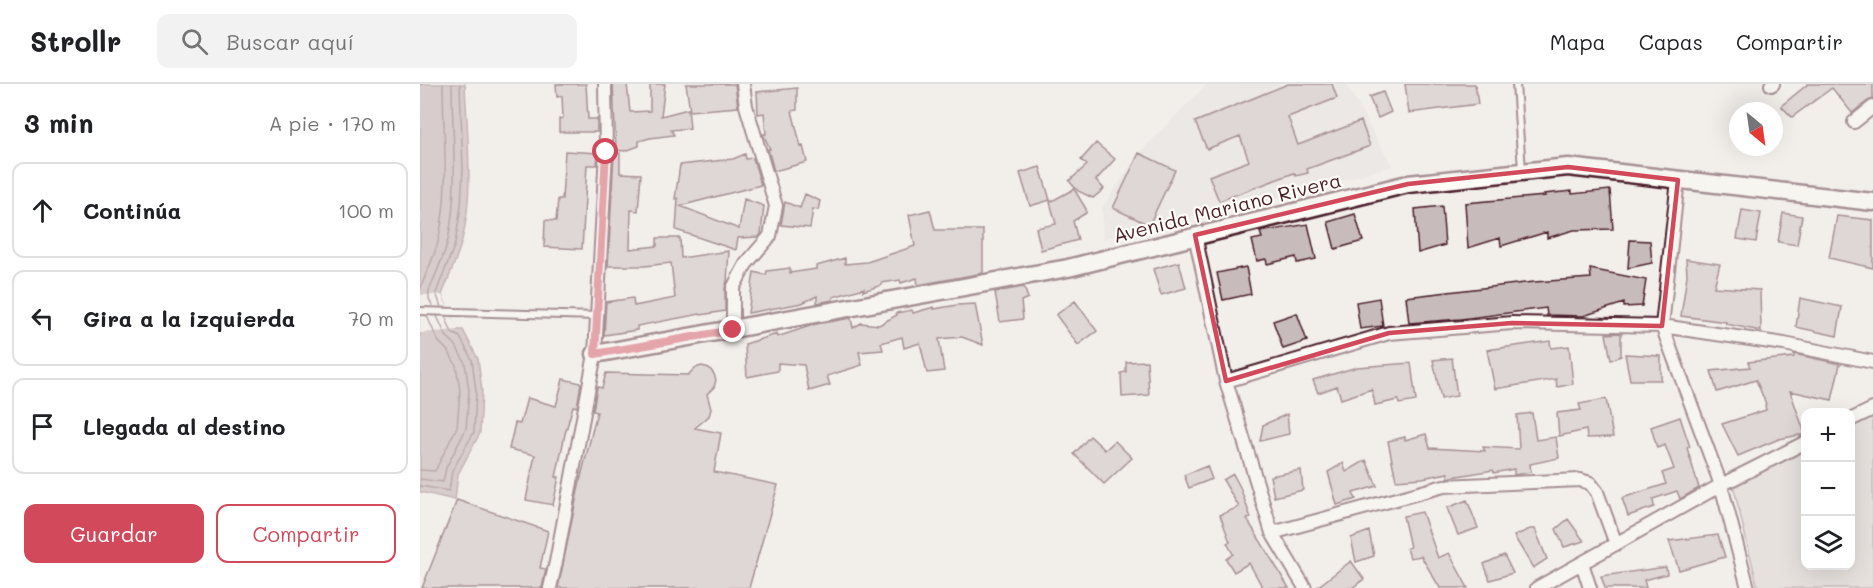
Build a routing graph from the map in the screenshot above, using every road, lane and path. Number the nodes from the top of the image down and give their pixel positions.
1 (605, 84) edge
2 (743, 84) edge
3 (1516, 84) edge
4 (1873, 107) edge
5 (1854, 122) dead end
6 (1522, 171) junction
7 (1678, 180) junction
8 (1873, 202) edge
9 (1195, 236) junction
10 (420, 311) edge
11 (597, 316) junction
12 (1662, 326) junction
13 (733, 330) junction
14 (595, 354) junction
15 (1873, 362) edge
16 (1226, 381) junction
17 (1873, 409) edge
18 (1855, 418) edge
19 (1801, 445) edge
20 (1721, 485) junction
21 (1272, 533) junction
22 (1616, 544) junction
23 (1582, 563) junction
24 (550, 588) edge
25 (1305, 588) edge
26 (1537, 588) edge
27 (1590, 588) edge
28 (1748, 588) edge

1 - 11 street
2 - 13 street
3 - 6 lane
4 - 5 street
6 - 7 main road, Avenida Mariano Rivera
6 - 9 main road, Avenida Mariano Rivera
7 - 8 main road, Avenida Mariano Rivera
7 - 12 street
9 - 13 main road, Avenida Mariano Rivera
9 - 16 street
10 - 11 lane
11 - 14 street
12 - 15 street
12 - 16 street
12 - 20 street
13 - 14 main road, Avenida Mariano Rivera
14 - 24 street
16 - 21 street
17 - 18 street
19 - 20 street
20 - 22 street
20 - 28 street
21 - 22 street
21 - 25 street
22 - 23 street
23 - 26 street
23 - 27 street

